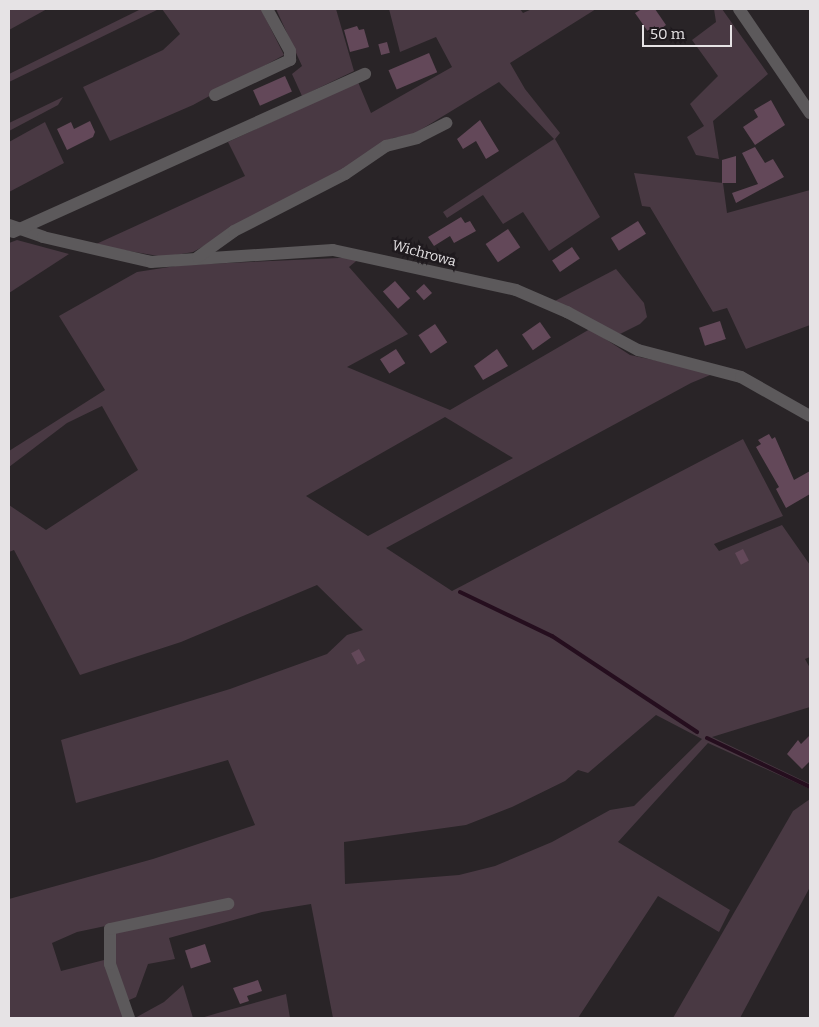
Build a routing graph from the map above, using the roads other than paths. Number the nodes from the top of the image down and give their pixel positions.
1 (267, 9) edge
2 (739, 9) edge
3 (365, 74) dead end
4 (215, 95) dead end
5 (810, 113) edge
6 (446, 123) dead end
7 (11, 230) edge
8 (198, 257) junction
9 (810, 416) edge
10 (228, 904) dead end
11 (129, 1018) edge

1 - 4 street
2 - 5 street
3 - 7 street
6 - 8 street
7 - 8 street, Wichrowa
8 - 9 street, Wichrowa
10 - 11 street

